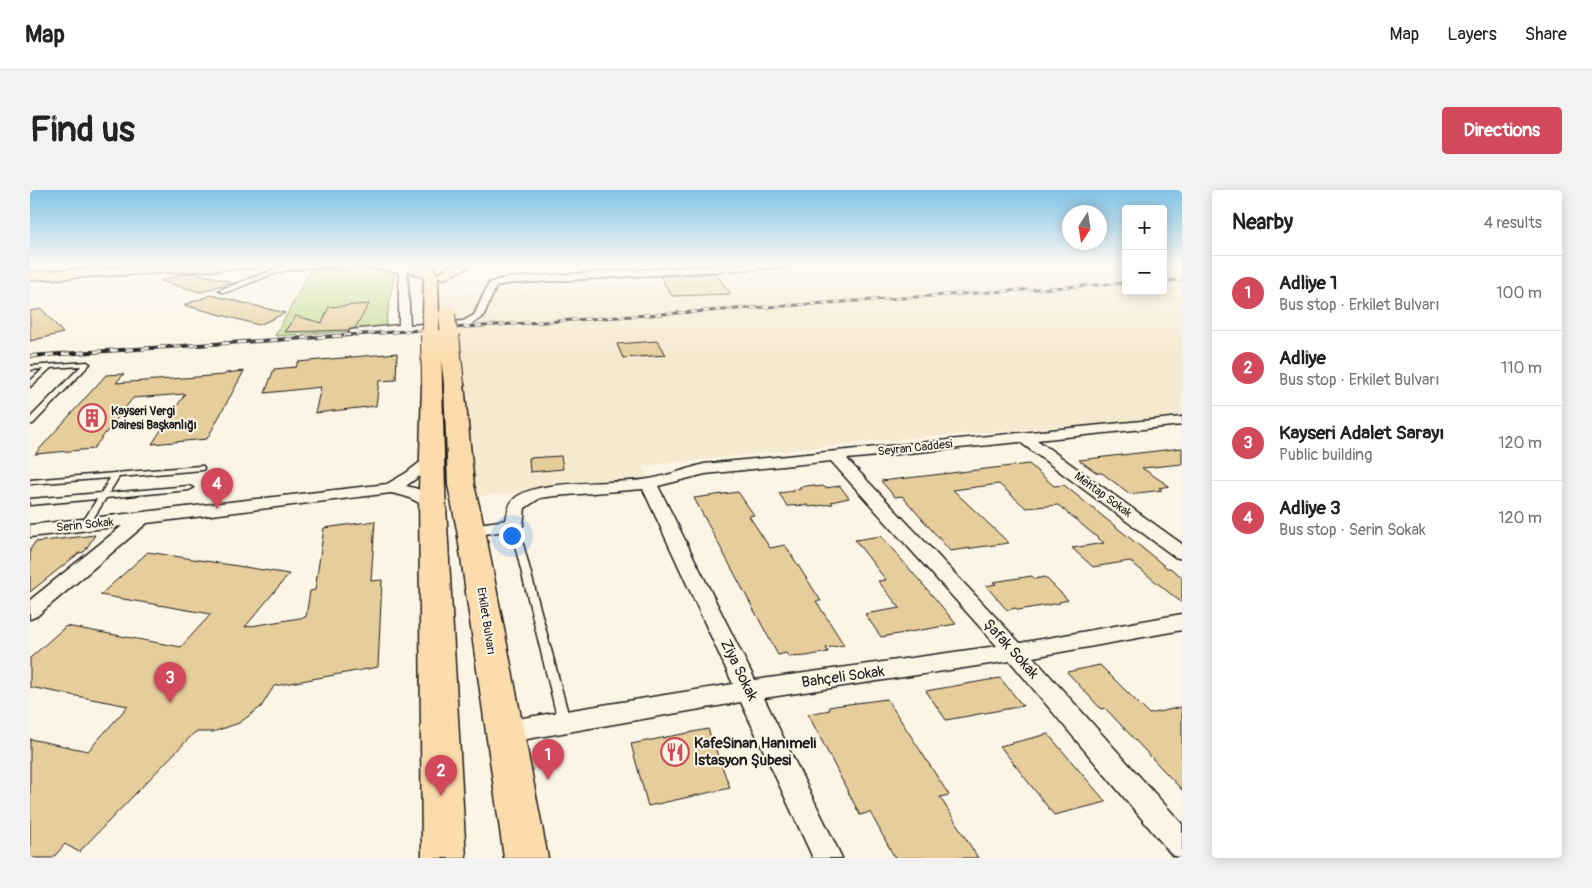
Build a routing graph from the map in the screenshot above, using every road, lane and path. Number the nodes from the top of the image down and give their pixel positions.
1 (404, 295) edge
2 (439, 295) edge
3 (488, 295) edge
4 (405, 328) junction
5 (354, 332) dead end
6 (49, 367) junction
7 (30, 368) edge
8 (30, 385) edge
9 (443, 385) junction
10 (1182, 421) edge
11 (30, 422) edge
12 (1023, 437) junction
13 (835, 456) junction
14 (432, 460) junction
15 (200, 468) dead end
16 (116, 475) junction
17 (30, 482) edge
18 (649, 484) junction
19 (189, 488) dead end
20 (391, 488) junction
21 (103, 496) junction
22 (30, 502) edge
23 (432, 503) junction
24 (141, 518) junction
25 (85, 525) junction
26 (514, 525) junction
27 (471, 530) junction
28 (30, 531) edge
29 (1182, 553) edge
30 (30, 611) edge
31 (1182, 622) edge
32 (1015, 652) junction
33 (749, 691) junction
34 (564, 722) junction
35 (504, 732) junction
36 (1182, 845) edge
37 (444, 858) edge
38 (526, 858) edge
39 (828, 858) edge

1 - 4 street
2 - 9 main road, bridge
3 - 4 street
4 - 5 street
6 - 7 lane
6 - 8 lane
6 - 11 lane
9 - 14 main road
9 - 27 main road, Erkilet Bulvarı
10 - 12 street, Seyran Caddesi
12 - 13 street, Seyran Caddesi
12 - 29 street, Mehtap Sokak
13 - 18 street, Seyran Caddesi
13 - 32 street, Şafak Sokak
14 - 20 street
14 - 23 main road
15 - 16 lane
16 - 17 lane
16 - 21 lane
18 - 26 street, Seyran Caddesi
18 - 33 street, Ziya Sokak
19 - 21 lane
20 - 23 street
20 - 24 street, Serin Sokak
21 - 22 lane
21 - 25 lane
23 - 37 main road
24 - 25 street, Serin Sokak
24 - 30 street
25 - 28 street, Serin Sokak
26 - 27 street
26 - 34 lane
27 - 35 main road, Erkilet Bulvarı
31 - 32 street, Bahçeli Sokak
32 - 33 street, Bahçeli Sokak
32 - 36 street, Şafak Sokak
33 - 34 street, Bahçeli Sokak
33 - 39 street, Ziya Sokak
34 - 35 street, Bahçeli Sokak
35 - 38 main road, Erkilet Bulvarı

